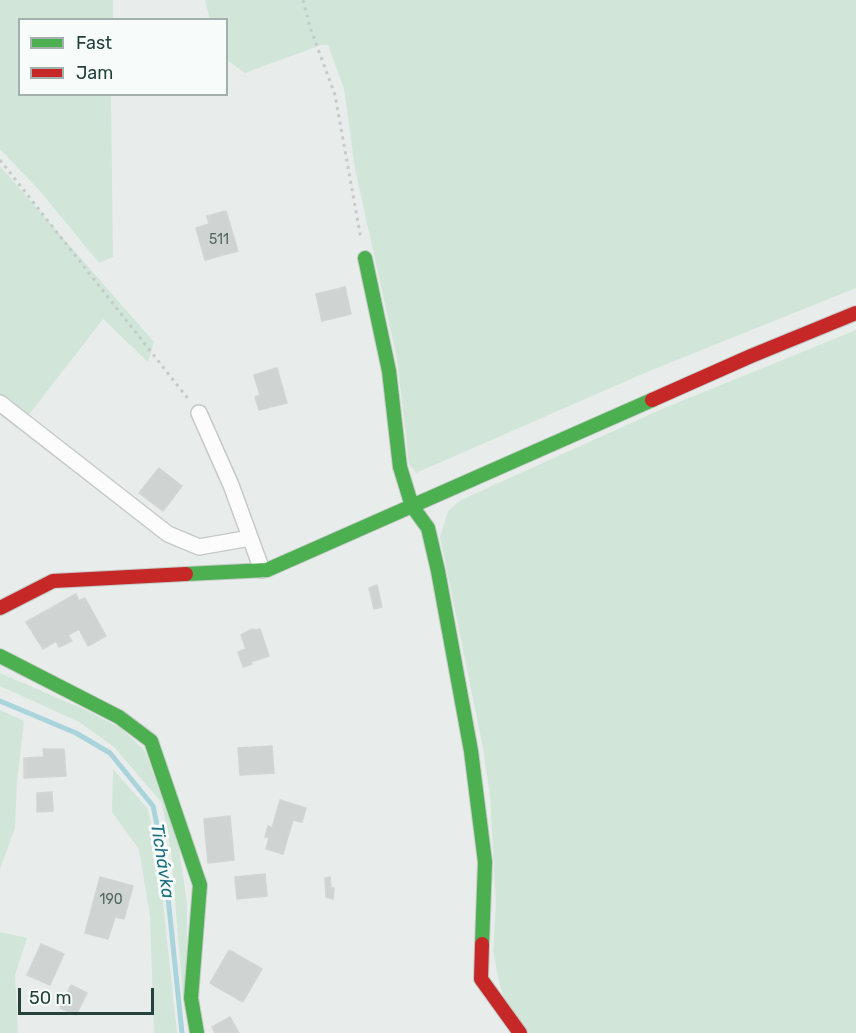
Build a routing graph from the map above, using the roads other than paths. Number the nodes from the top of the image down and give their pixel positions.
1 (365, 258) road end
2 (856, 313) edge
3 (0, 403) edge
4 (199, 413) road end
5 (412, 506) junction
6 (250, 538) junction
7 (262, 570) junction
8 (0, 608) edge
9 (0, 656) edge
10 (197, 1033) edge
11 (520, 1033) edge

1 - 5 street
2 - 5 street
3 - 6 street
4 - 6 street
5 - 7 street
5 - 11 street
6 - 7 street
7 - 8 street
9 - 10 street

